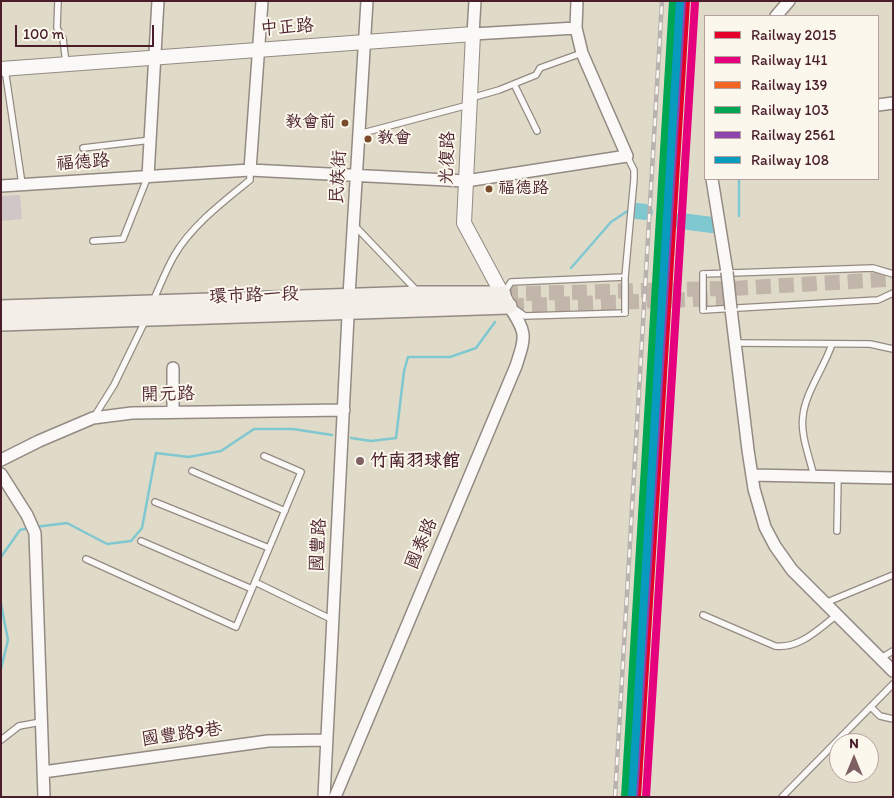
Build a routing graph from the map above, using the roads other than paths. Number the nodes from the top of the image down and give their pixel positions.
1 (58, 1) edge
2 (158, 1) edge
3 (262, 1) edge
4 (367, 1) edge
5 (475, 1) edge
6 (577, 1) edge
7 (789, 1) edge
8 (777, 15) edge
9 (576, 28) junction
10 (474, 34) junction
11 (365, 42) junction
12 (260, 48) junction
13 (582, 53) junction
14 (156, 56) junction
15 (66, 64) junction
16 (3, 69) edge
17 (514, 84) junction
18 (470, 102) junction
19 (893, 103) edge
20 (879, 105) edge
21 (537, 131) dead end
22 (359, 134) junction
23 (150, 140) junction
24 (83, 148) dead end
25 (626, 156) junction
26 (250, 170) junction
27 (148, 176) junction
28 (356, 176) junction
29 (712, 180) edge
30 (466, 181) junction
31 (22, 184) junction
32 (1, 186) edge
33 (354, 224) junction
34 (93, 241) dead end
35 (727, 272) junction
36 (893, 274) edge
37 (625, 277) junction
38 (893, 293) edge
39 (420, 294) junction
40 (349, 296) junction
41 (506, 300) junction
42 (153, 302) junction
43 (1, 308) edge
44 (732, 309) junction
45 (348, 312) junction
46 (45, 314) junction
47 (146, 318) junction
48 (1, 323) edge
49 (736, 343) junction
50 (832, 344) junction
51 (893, 349) edge
52 (173, 368) dead end
53 (344, 410) junction
54 (174, 412) junction
55 (93, 418) junction
56 (264, 456) dead end
57 (1, 460) edge
58 (192, 471) dead end
59 (1, 474) edge
60 (752, 475) junction
61 (814, 477) junction
62 (838, 477) junction
63 (893, 478) edge
64 (155, 502) dead end
65 (285, 511) junction
66 (837, 531) dead end
67 (141, 541) dead end
68 (269, 548) junction
69 (86, 558) dead end
70 (893, 575) edge
71 (254, 585) junction
72 (825, 602) junction
73 (703, 614) dead end
74 (837, 615) junction
75 (333, 620) junction
76 (893, 651) edge
77 (881, 658) junction
78 (893, 671) edge
79 (893, 684) edge
80 (871, 707) junction
81 (893, 719) edge
82 (41, 722) junction
83 (3, 736) edge
84 (326, 740) junction
85 (43, 772) junction
86 (44, 797) edge
87 (324, 797) edge
88 (335, 797) edge
89 (782, 797) edge

1 - 15 lane
2 - 14 street
3 - 12 street
4 - 11 street, 民族街
5 - 10 street, 光復路
6 - 9 street
7 - 8 street
9 - 10 street, 中正路
9 - 13 street
10 - 11 street, 中正路
10 - 18 street, 光復路
11 - 12 street, 中正路
11 - 22 street, 民族街
12 - 14 street, 中正路
12 - 26 street
13 - 17 lane
13 - 25 street
14 - 15 street, 中正路
14 - 23 street
15 - 16 street, 中正路
16 - 31 lane
17 - 18 lane
17 - 21 lane
18 - 22 lane
18 - 30 street, 光復路
19 - 20 street
22 - 28 street, 民族街
23 - 24 lane
23 - 27 street
25 - 30 street, 福德路
25 - 37 lane
26 - 27 street, 福德路
26 - 28 street, 福德路
26 - 42 lane
27 - 31 street, 福德路
27 - 34 lane
28 - 30 street, 福德路
28 - 33 street, 民族街
29 - 35 street
30 - 41 street, 光復路
31 - 32 street, 福德路
33 - 39 lane
33 - 40 street, 民族街
35 - 36 lane
35 - 44 street, bridge
35 - 44 lane, bridge
37 - 41 lane
37 - 41 lane, bridge
38 - 44 lane
39 - 40 main road, 環市路一段
39 - 41 main road, 環市路一段
40 - 42 main road, 環市路一段
40 - 45 street, 國豐路
41 - 45 main road, 環市路一段
41 - 88 street, 國泰路
42 - 46 main road, 環市路一段
42 - 47 lane
43 - 46 main road, 環市路一段
44 - 49 street
45 - 47 main road, 環市路一段
45 - 53 street, 國豐路
46 - 47 main road, 環市路一段
46 - 48 main road, 環市路一段
47 - 55 lane
49 - 50 lane
49 - 60 street
50 - 51 lane
50 - 61 lane
52 - 54 street
53 - 54 street, 開元路
53 - 75 street, 國豐路
54 - 55 street, 開元路
55 - 57 street, 開元路
56 - 65 lane
58 - 65 lane
59 - 82 street
60 - 61 street
60 - 72 street
61 - 62 street
62 - 63 street
62 - 66 lane
64 - 68 lane
65 - 68 lane
67 - 71 lane
68 - 71 lane
69 - 71 lane
70 - 72 lane
71 - 75 lane
72 - 74 street
73 - 74 lane
74 - 77 street
75 - 84 street, 國豐路
76 - 77 lane
77 - 78 street
79 - 80 lane
80 - 81 lane
80 - 89 lane
82 - 83 lane
82 - 85 street
84 - 85 street, 國豐路9巷
84 - 87 street, 國豐路
85 - 86 street

